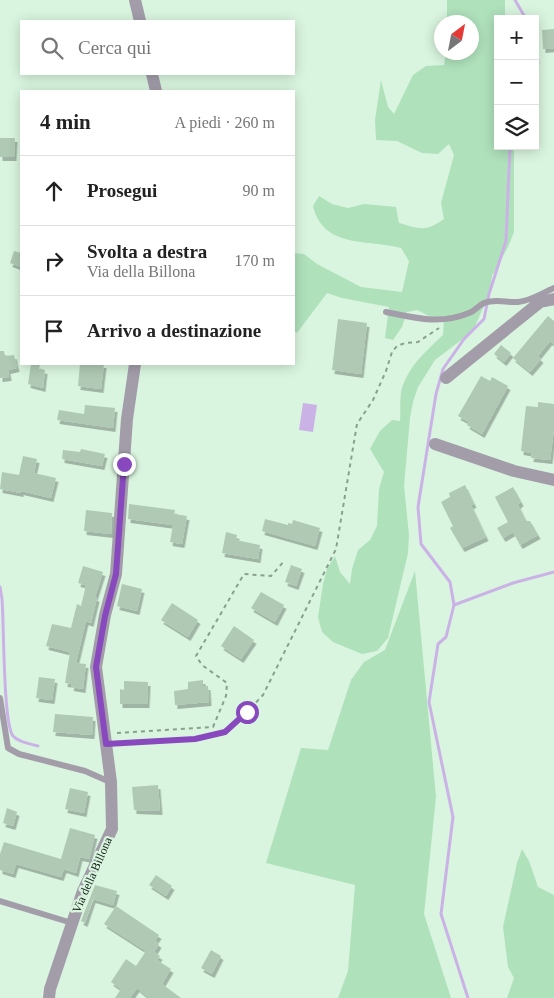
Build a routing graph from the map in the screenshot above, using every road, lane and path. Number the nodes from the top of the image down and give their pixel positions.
1 (134, 0) edge
2 (140, 20) edge
3 (152, 75) edge
4 (156, 90) edge
5 (554, 288) edge
6 (554, 299) edge
7 (386, 312) dead end
8 (458, 316) junction
9 (135, 365) edge
10 (446, 378) dead end
11 (435, 444) dead end
12 (554, 480) edge
13 (285, 560) dead end
14 (0, 698) edge
15 (105, 739) junction
16 (111, 782) junction
17 (0, 901) edge
18 (72, 923) junction
19 (49, 998) edge

1 - 2 street
3 - 4 street
5 - 8 lane
6 - 10 street
7 - 8 lane
8 - 15 path
9 - 15 street, Via della Billona
11 - 12 street
13 - 15 path
14 - 16 lane
15 - 16 street, Via della Billona
16 - 18 street, Via della Billona
17 - 18 lane
18 - 19 street, Via della Billona

